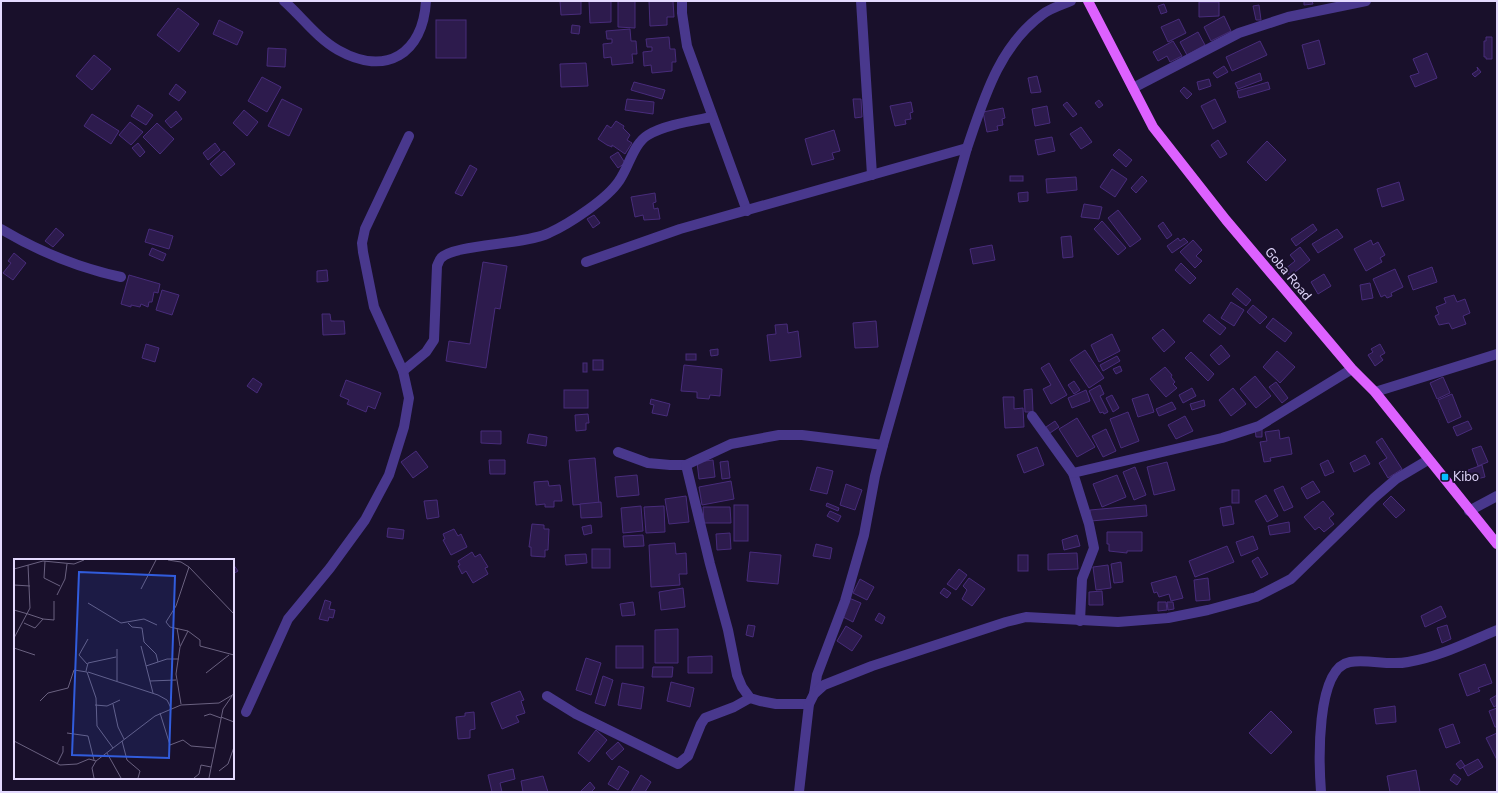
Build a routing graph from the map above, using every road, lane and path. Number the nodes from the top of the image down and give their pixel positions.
1 (284, 1) edge
2 (426, 1) edge
3 (682, 1) edge
4 (861, 1) edge
5 (1071, 1) edge
6 (1088, 1) edge
7 (1366, 1) edge
8 (1133, 88) junction
9 (712, 117) junction
10 (409, 136) dead end
11 (967, 148) junction
12 (872, 175) junction
13 (747, 210) junction
14 (1, 229) edge
15 (586, 262) dead end
16 (121, 277) dead end
17 (1497, 354) edge
18 (1352, 369) junction
19 (403, 371) junction
20 (1375, 392) junction
21 (1032, 416) dead end
22 (884, 445) junction
23 (618, 452) dead end
24 (1428, 460) junction
25 (686, 465) junction
26 (1073, 473) junction
27 (1497, 496) edge
28 (1469, 511) junction
29 (1497, 544) edge
30 (1080, 621) junction
31 (1497, 630) edge
32 (814, 694) junction
33 (547, 696) dead end
34 (750, 698) junction
35 (809, 704) junction
36 (246, 712) dead end
37 (799, 792) edge
38 (1321, 792) edge

1 - 2 street
3 - 9 street
4 - 12 street
5 - 11 street
6 - 8 main road, Goba Road
7 - 8 street
8 - 18 main road, Goba Road
9 - 13 street
9 - 19 street
10 - 19 street
11 - 12 street
11 - 22 street
12 - 13 street
13 - 15 street
14 - 16 street
17 - 20 street
18 - 20 main road, Goba Road
18 - 26 street
19 - 36 street
20 - 24 main road, Goba Road
21 - 26 street
22 - 25 street
22 - 32 street
23 - 25 street
24 - 28 main road, Goba Road
24 - 30 street
25 - 34 street
26 - 30 street
27 - 28 street
28 - 29 main road, Goba Road
30 - 32 street
31 - 38 street
32 - 35 street
33 - 34 street
34 - 35 street
35 - 37 street

